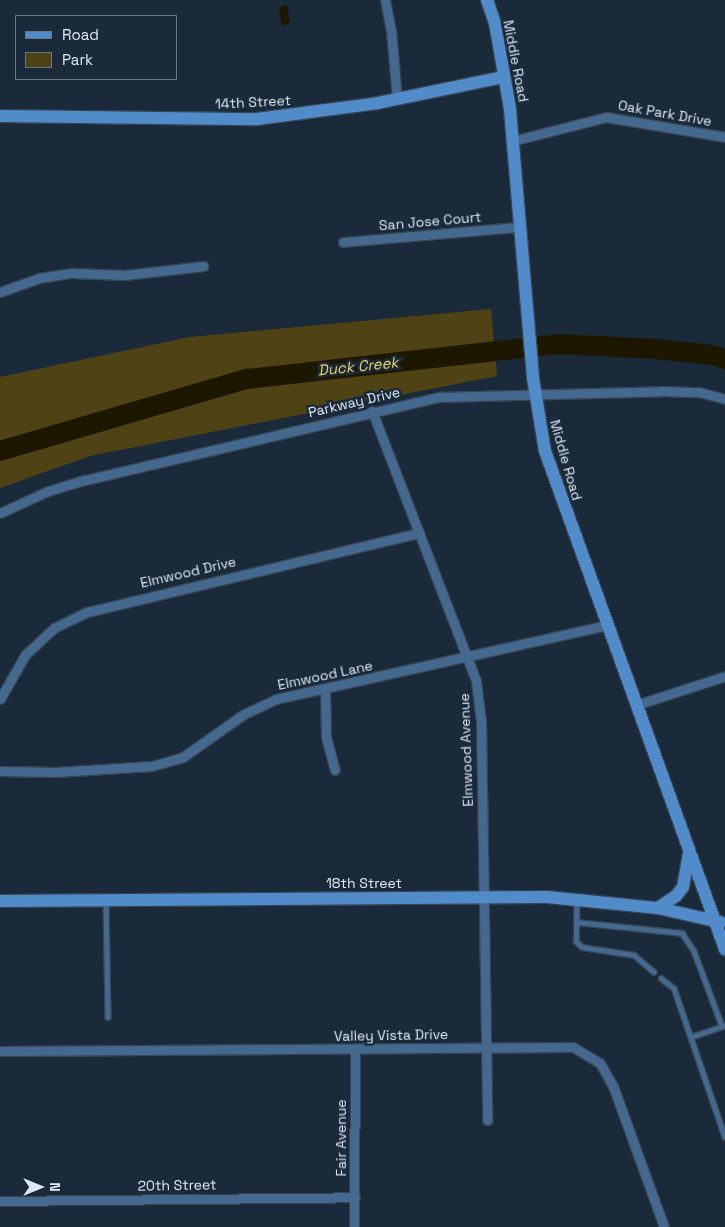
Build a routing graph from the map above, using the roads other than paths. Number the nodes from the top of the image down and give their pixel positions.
1 (385, 0) edge
2 (487, 0) edge
3 (504, 77) junction
4 (397, 98) junction
5 (0, 116) edge
6 (725, 137) edge
7 (512, 141) junction
8 (519, 227) junction
9 (343, 242) dead end
10 (203, 266) dead end
11 (0, 292) edge
12 (535, 393) junction
13 (725, 399) edge
14 (372, 411) junction
15 (0, 513) edge
16 (419, 534) junction
17 (608, 625) junction
18 (466, 658) junction
19 (725, 676) edge
20 (326, 690) junction
21 (0, 699) edge
22 (636, 705) junction
23 (335, 770) dead end
24 (0, 771) edge
25 (689, 850) junction
26 (483, 898) junction
27 (578, 898) junction
28 (106, 900) junction
29 (0, 901) edge
30 (658, 908) junction
31 (576, 922) junction
32 (720, 922) edge
33 (725, 948) edge
34 (654, 972) dead end
35 (661, 978) dead end
36 (108, 1016) dead end
37 (723, 1026) edge
38 (691, 1037) junction
39 (486, 1048) junction
40 (355, 1049) junction
41 (0, 1051) edge
42 (486, 1120) dead end
43 (725, 1137) edge
44 (355, 1197) junction
45 (0, 1201) edge
46 (354, 1227) edge
47 (664, 1227) edge

1 - 4 street
2 - 3 street, Middle Road
3 - 4 street, 14th Street
3 - 7 street, Middle Road
4 - 5 street, 14th Street
6 - 7 street, Oak Park Drive
7 - 8 street, Middle Road
8 - 9 street, San Jose Court
8 - 12 street, Middle Road
10 - 11 street
12 - 13 street, Parkway Drive
12 - 14 street, Parkway Drive
12 - 17 street, Middle Road
14 - 15 street, Parkway Drive
14 - 16 street, Elmwood Avenue
16 - 18 street, Elmwood Avenue
16 - 21 street, Elmwood Drive
17 - 18 street, Elmwood Lane
17 - 22 street, Middle Road
18 - 20 street, Elmwood Lane
18 - 26 street, Elmwood Avenue
19 - 22 street
20 - 23 street
20 - 24 street, Elmwood Lane
22 - 25 street, Middle Road
25 - 30 street
25 - 32 street, Middle Road
26 - 27 street, 18th Street
26 - 28 street, 18th Street
26 - 39 street, Elmwood Avenue
27 - 30 street, 18th Street
27 - 31 lane
28 - 29 street, 18th Street
28 - 36 lane
30 - 32 street, 18th Street
31 - 34 lane
31 - 37 lane
32 - 33 street, Middle Road
35 - 38 lane
37 - 38 lane
38 - 43 lane
39 - 40 street, Valley Vista Drive
39 - 42 street, Elmwood Avenue
39 - 47 street, Valley Vista Drive
40 - 41 street, Valley Vista Drive
40 - 44 street, Fair Avenue
44 - 45 street, 20th Street
44 - 46 street, Fair Avenue

